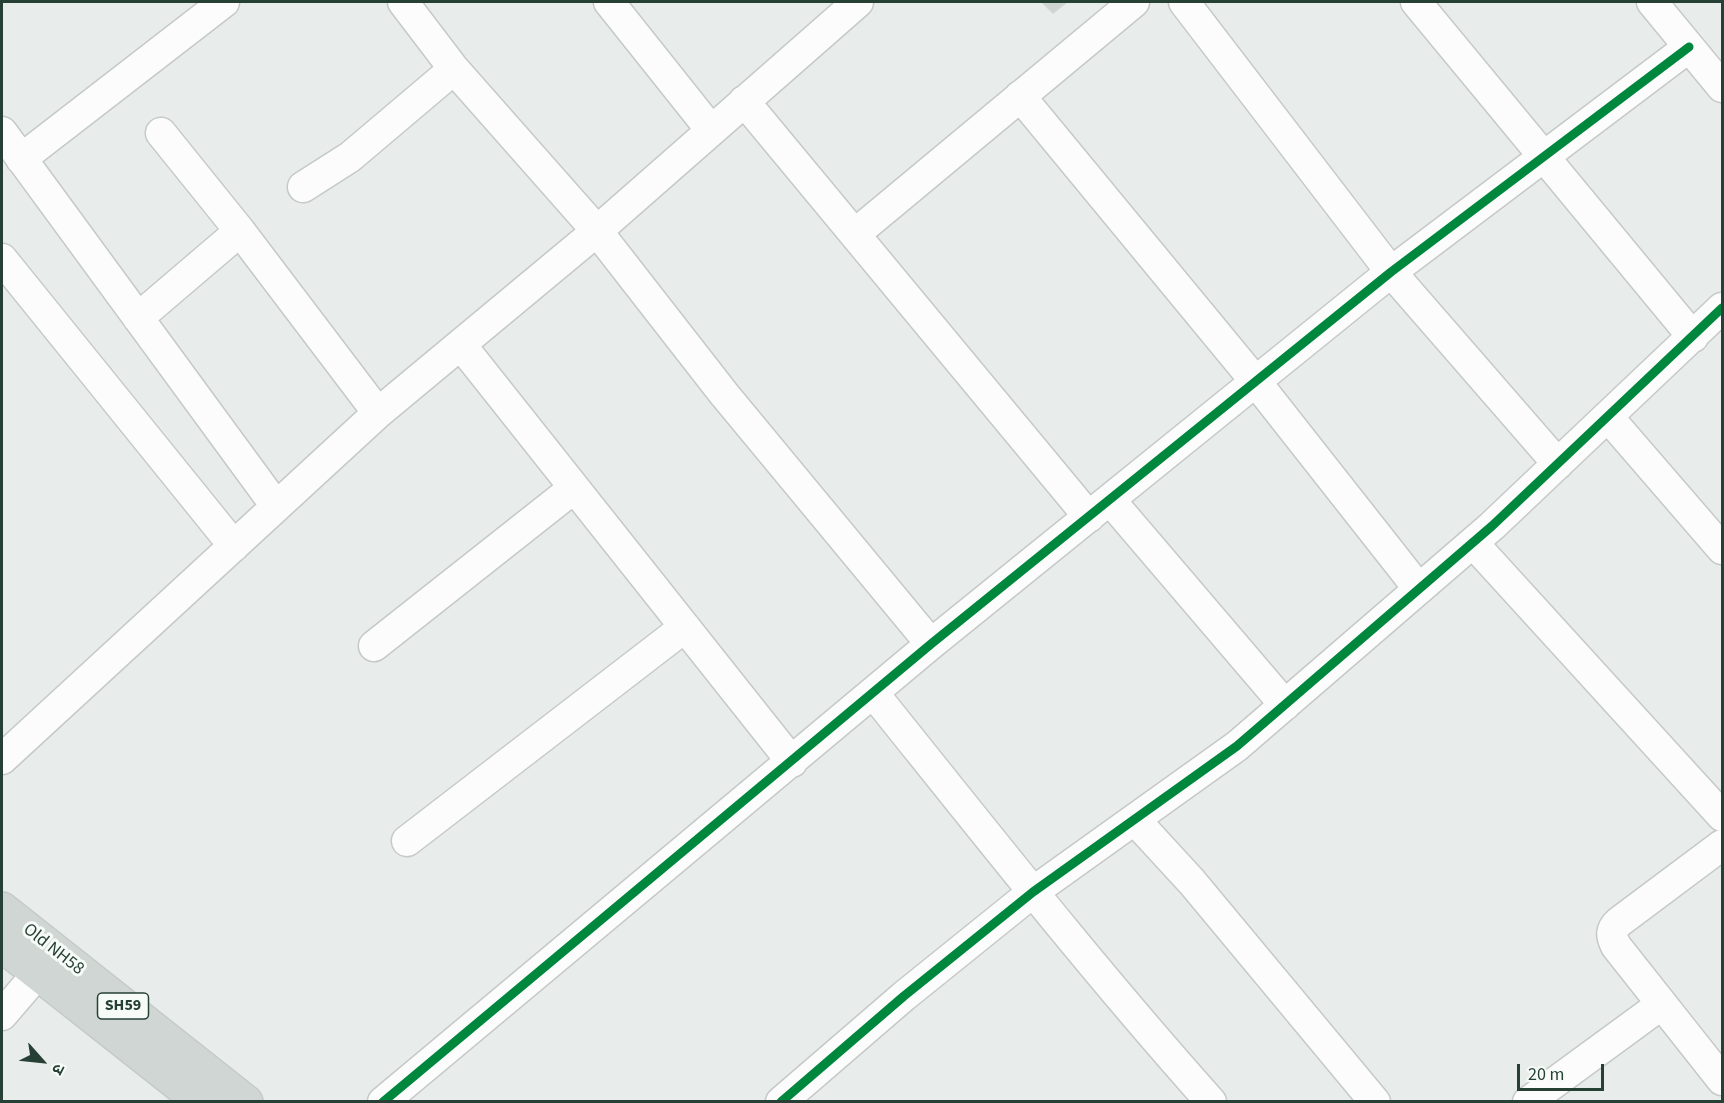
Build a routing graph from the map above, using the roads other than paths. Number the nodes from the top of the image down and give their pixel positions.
1 (224, 2) edge
2 (403, 2) edge
3 (609, 2) edge
4 (858, 2) edge
5 (1134, 2) edge
6 (1184, 2) edge
7 (1416, 2) edge
8 (1652, 2) edge
9 (1689, 47) junction
10 (454, 69) junction
11 (1722, 87) edge
12 (1020, 96) junction
13 (744, 100) junction
14 (711, 130) junction
15 (2, 132) edge
16 (161, 134) dead end
17 (1544, 156) junction
18 (21, 159) junction
19 (303, 187) dead end
20 (240, 231) junction
21 (597, 231) junction
22 (855, 234) junction
23 (2, 259) edge
24 (1391, 272) junction
25 (1722, 308) edge
26 (138, 318) junction
27 (1693, 337) junction
28 (461, 345) junction
29 (1256, 382) junction
30 (378, 413) junction
31 (1608, 417) junction
32 (1558, 464) junction
33 (574, 488) junction
34 (276, 506) junction
35 (1099, 508) junction
36 (1473, 543) junction
37 (234, 546) junction
38 (1722, 549) edge
39 (1419, 589) junction
40 (685, 627) junction
41 (932, 644) junction
42 (374, 646) dead end
43 (874, 693) junction
44 (1285, 705) junction
45 (2, 759) edge
46 (792, 762) junction
47 (1722, 816) edge
48 (1135, 820) junction
49 (407, 841) dead end
50 (1722, 845) edge
51 (1033, 892) junction
52 (2, 909) edge
53 (2, 945) edge
54 (38, 974) junction
55 (1662, 1004) junction
56 (2, 1015) edge
57 (1722, 1080) edge
58 (201, 1101) edge
59 (246, 1101) edge
60 (382, 1101) edge
61 (781, 1101) edge
62 (1211, 1101) edge
63 (1375, 1101) edge
64 (1528, 1101) edge

1 - 18 street
2 - 10 street
3 - 14 street
4 - 13 street
5 - 12 street
6 - 24 street
7 - 17 street
8 - 9 street
9 - 11 street
9 - 17 street
10 - 19 street
10 - 21 street
12 - 22 street
12 - 29 street
13 - 14 street
13 - 22 street
14 - 21 street
15 - 18 street
16 - 20 street
17 - 24 street
17 - 27 street
18 - 26 street
20 - 26 street
20 - 30 street
21 - 28 street
21 - 41 street
22 - 35 street
23 - 37 street
24 - 29 street
24 - 32 street
25 - 27 street
26 - 34 street
27 - 31 street
28 - 30 street
28 - 33 street
29 - 35 street
29 - 39 street
30 - 34 street
31 - 32 street
31 - 38 street
32 - 36 street
33 - 40 street
33 - 42 street
34 - 37 street
35 - 41 street
35 - 44 street
36 - 39 street
36 - 47 street
37 - 45 street
39 - 44 street
40 - 46 street
40 - 49 street
41 - 43 street
43 - 46 street
43 - 51 street
44 - 48 street
46 - 60 street
48 - 51 street
48 - 63 street
50 - 55 street
51 - 61 street
51 - 62 street
52 - 59 main road, Old NH58 / SH59
53 - 54 main road, Old NH58 / SH59
54 - 56 street
54 - 58 main road, Old NH58 / SH59
55 - 57 street
55 - 64 street

